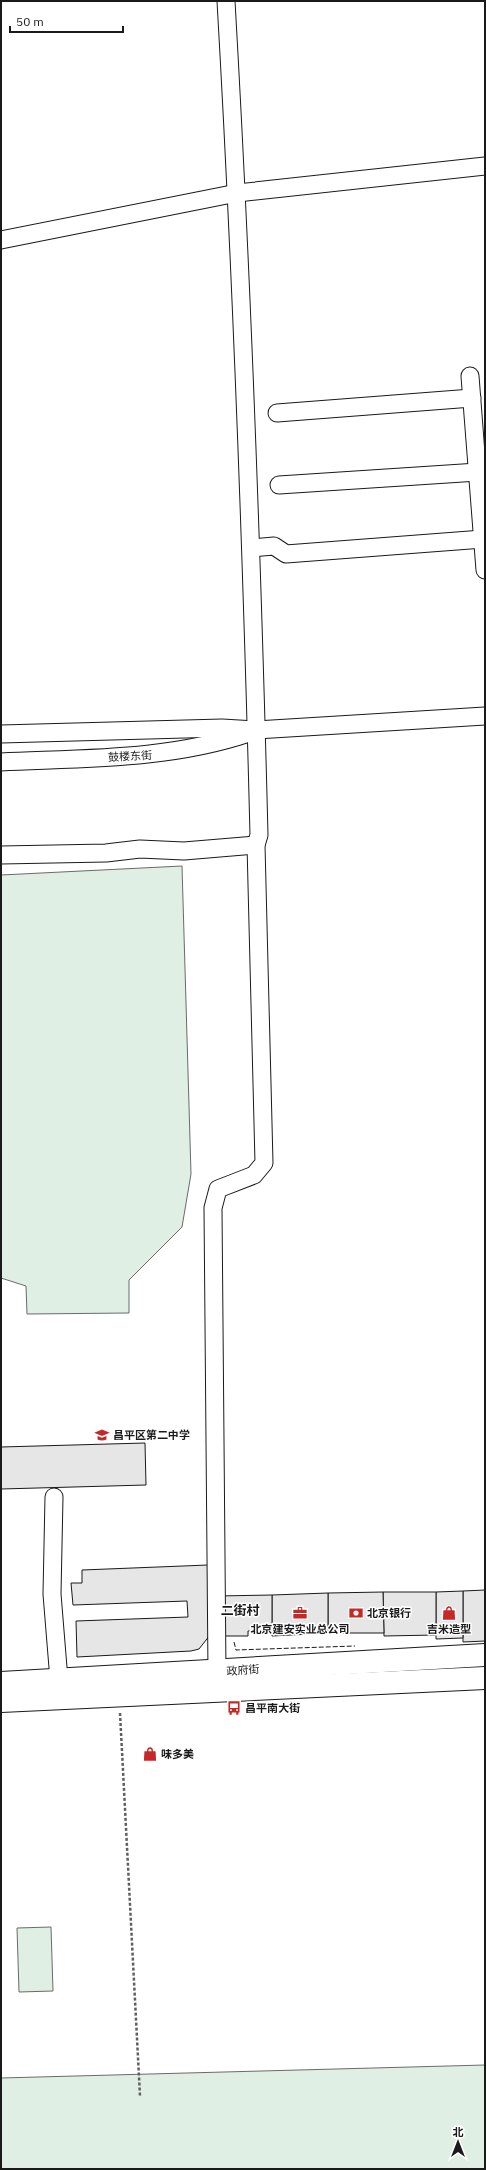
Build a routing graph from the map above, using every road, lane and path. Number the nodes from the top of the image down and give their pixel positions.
1 (226, 1) edge
2 (485, 166) edge
3 (237, 193) junction
4 (1, 240) edge
5 (470, 376) dead end
6 (472, 398) junction
7 (277, 413) dead end
8 (478, 472) junction
9 (279, 485) dead end
10 (483, 539) junction
11 (252, 548) junction
12 (485, 570) edge
13 (485, 716) edge
14 (256, 730) junction
15 (1, 734) edge
16 (1, 762) edge
17 (256, 845) junction
18 (1, 855) edge
19 (54, 1497) dead end
20 (485, 1655) edge
21 (217, 1672) junction
22 (485, 1678) edge
23 (58, 1680) junction
24 (1, 1683) edge
25 (119, 1695) junction
26 (1, 1701) edge
27 (140, 2096) dead end

1 - 3 street
2 - 3 street
3 - 4 street
3 - 11 street
5 - 6 street
6 - 7 street
6 - 8 street
8 - 9 street
8 - 10 street
10 - 11 street
10 - 12 street
11 - 14 street
13 - 14 street, 鼓楼东街
14 - 15 street, 鼓楼东街
14 - 16 street, 鼓楼东街
14 - 17 street
17 - 18 street
17 - 21 street
19 - 23 street
20 - 21 main road, 政府街
21 - 23 main road, 政府街
22 - 25 main road, 政府街
23 - 24 main road, 政府街
25 - 26 main road, 政府街
25 - 27 path

